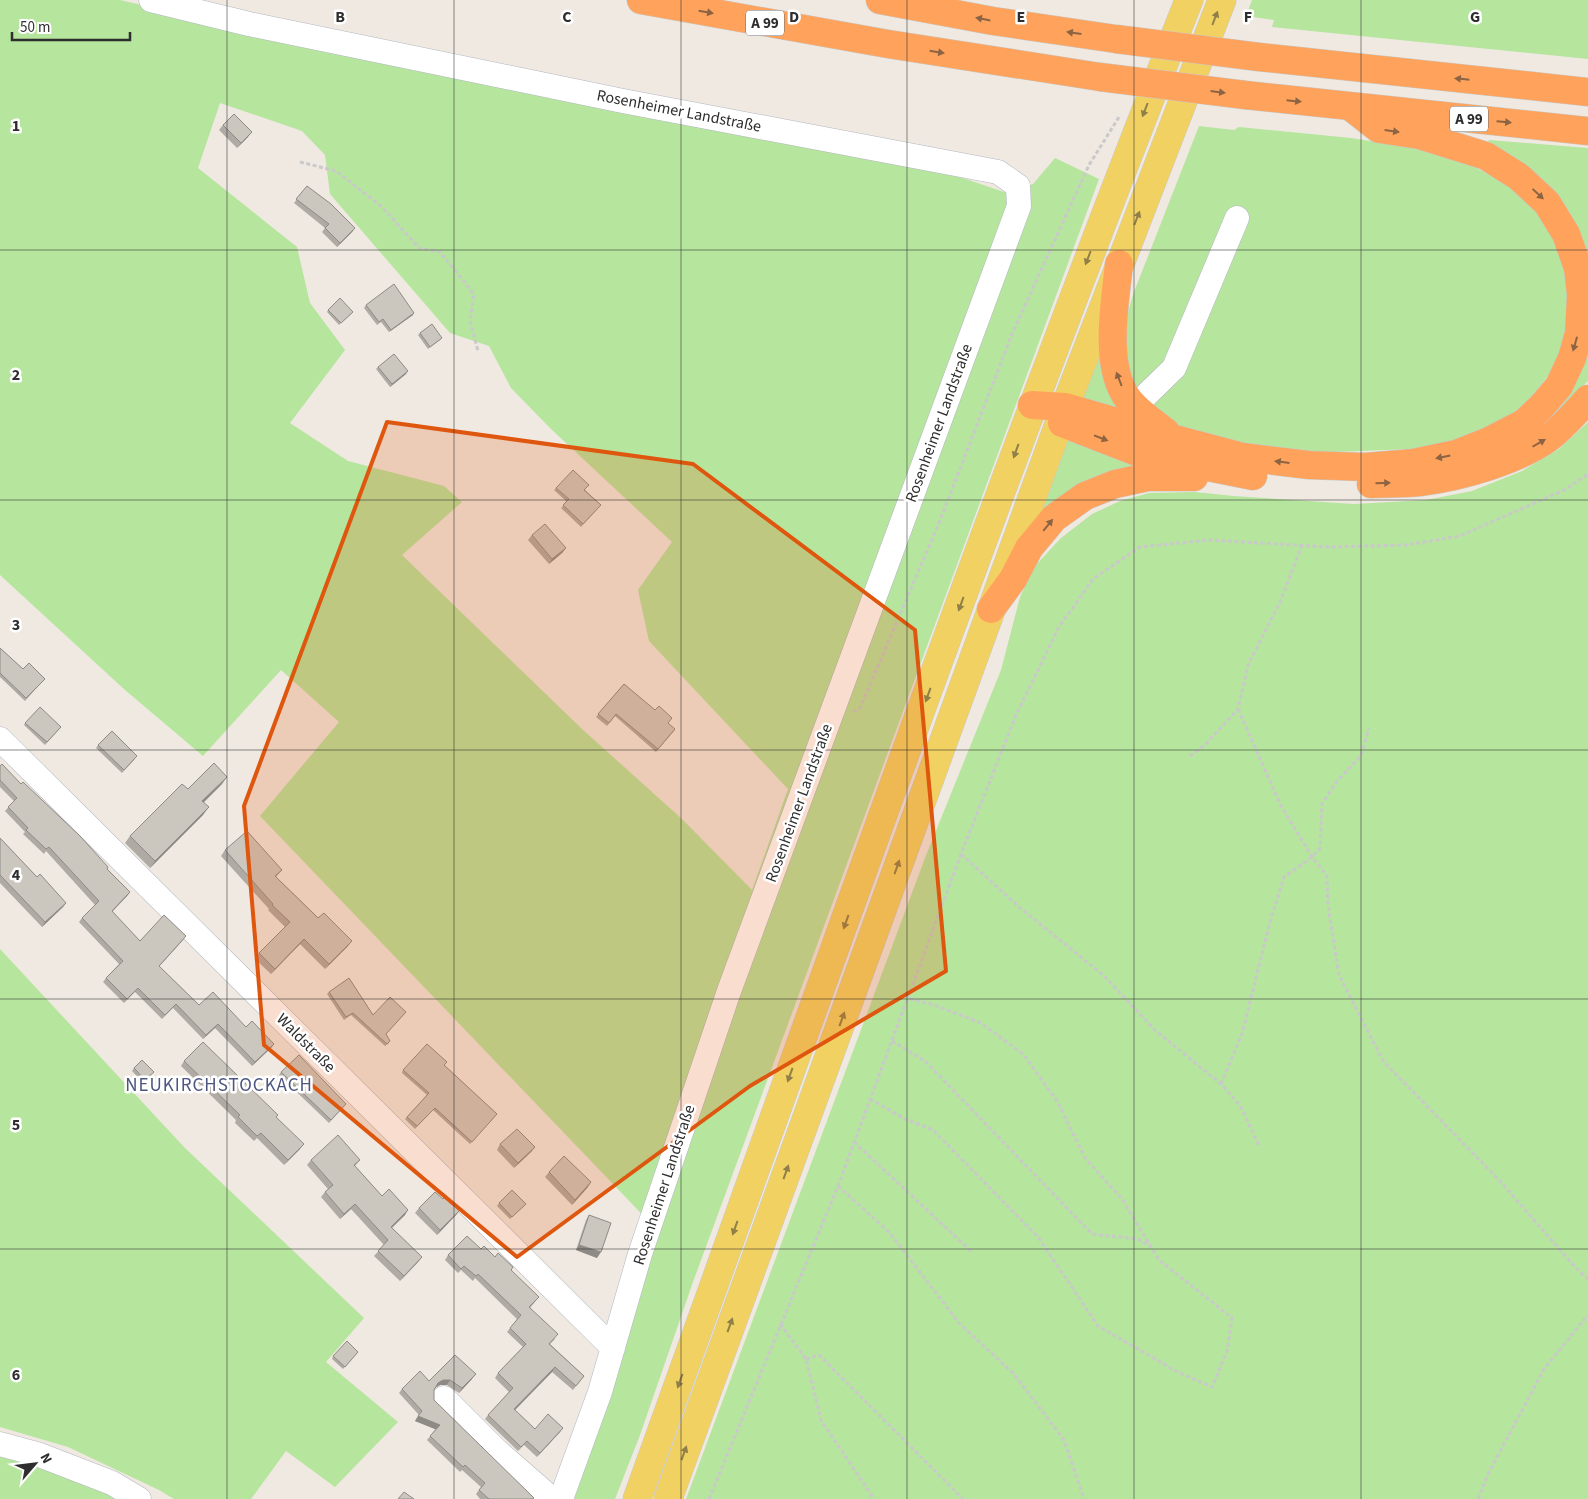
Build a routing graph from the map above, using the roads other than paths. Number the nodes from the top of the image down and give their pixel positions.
1 (150, 0) edge
2 (641, 0) edge
3 (880, 0) edge
4 (1188, 0) edge
5 (1222, 0) edge
6 (1588, 76) edge
7 (1575, 91) edge
8 (1350, 107) junction
9 (1588, 130) edge
10 (1237, 218) dead end
11 (1120, 264) junction
12 (1588, 399) edge
13 (1032, 406) junction
14 (1135, 406) junction
15 (1062, 414) junction
16 (1175, 439) junction
17 (1240, 475) junction
18 (991, 609) junction
19 (0, 738) edge
20 (612, 1348) junction
21 (444, 1398) dead end
22 (0, 1444) edge
23 (139, 1499) edge
24 (552, 1499) edge
25 (561, 1499) edge
26 (637, 1499) edge
27 (668, 1499) edge

1 - 20 street, Rosenheimer Landstraße
2 -> 8 highway, A 99, bridge
7 -> 3 highway, A 99, bridge
4 -> 13 main road
11 -> 5 main road
6 - 7 highway
8 -> 9 highway, A 99
8 -> 16 highway
10 - 14 street
14 -> 11 highway
11 - 15 main road
17 -> 12 highway
13 - 15 highway
13 -> 26 main road
14 - 16 highway
15 - 16 highway
15 -> 17 highway
15 - 18 main road
18 -> 17 highway
27 -> 18 main road
19 - 20 street, Waldstraße
20 - 25 street, Rosenheimer Landstraße
21 - 24 street
22 - 23 street

